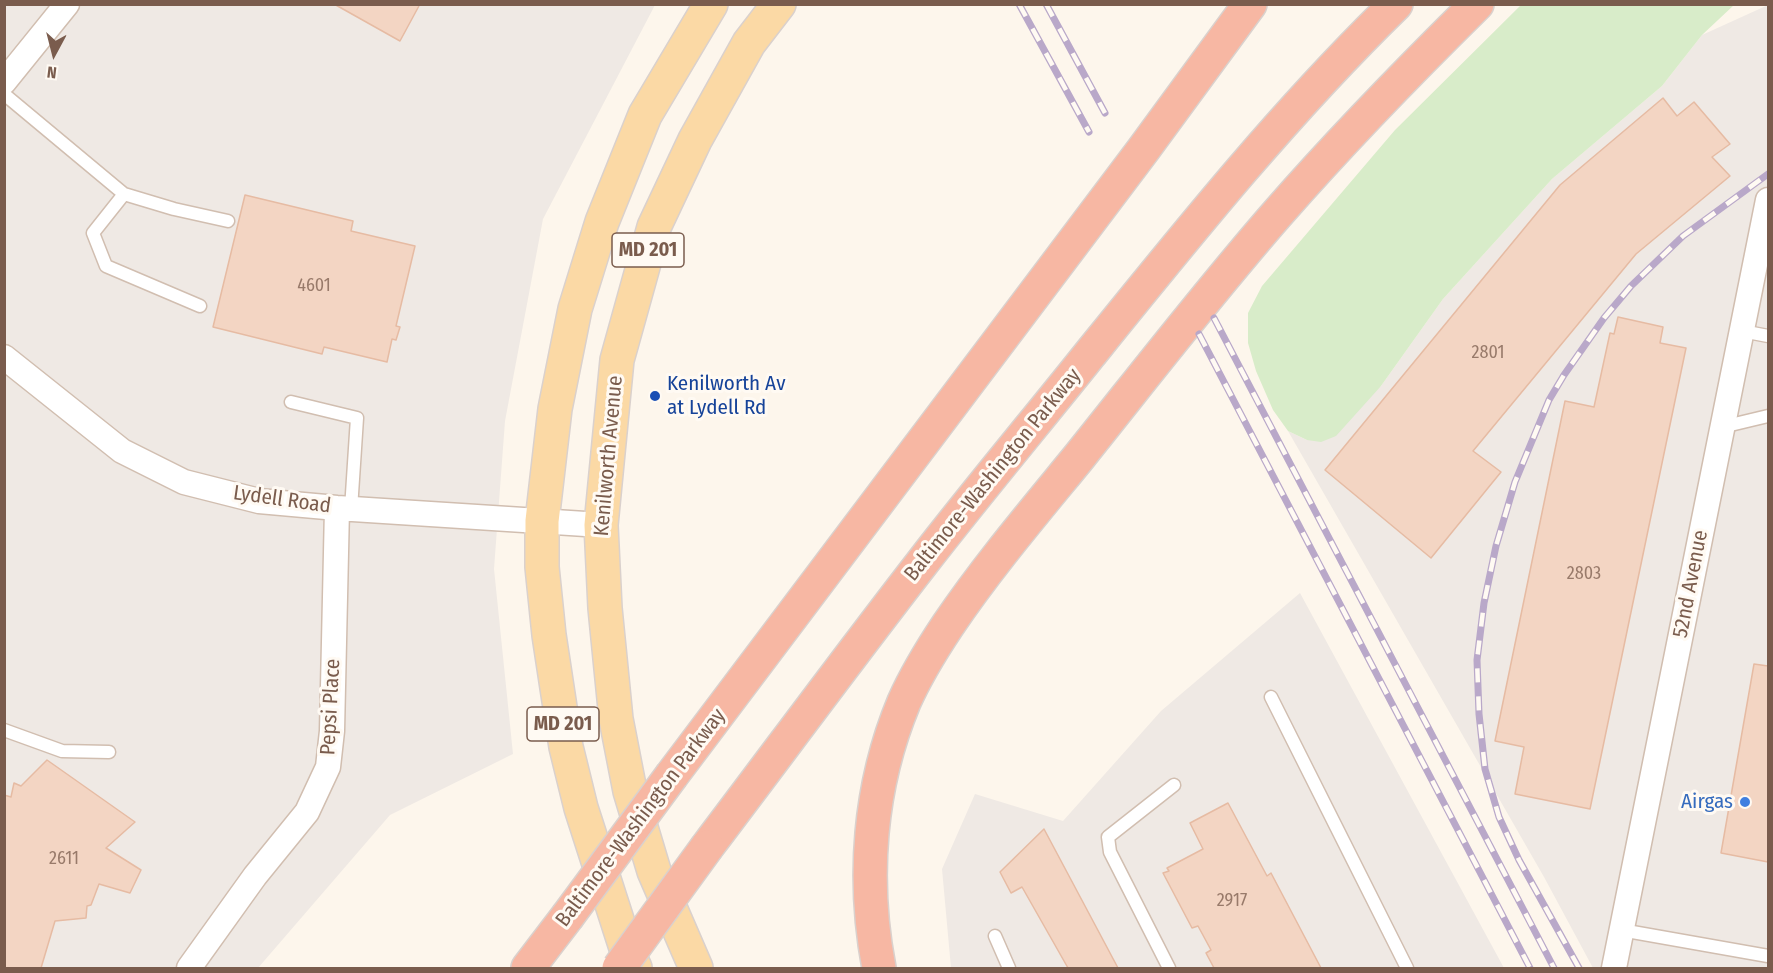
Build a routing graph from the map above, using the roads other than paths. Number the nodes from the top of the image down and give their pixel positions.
1 (66, 4) edge
2 (711, 4) edge
3 (779, 4) edge
4 (1250, 4) edge
5 (1396, 4) edge
6 (1477, 4) edge
7 (4, 82) edge
8 (4, 94) edge
9 (124, 194) junction
10 (1768, 200) edge
11 (228, 221) dead end
12 (200, 306) dead end
13 (1742, 331) junction
14 (1768, 336) edge
15 (4, 357) edge
16 (291, 402) dead end
17 (1768, 416) edge
18 (1722, 427) junction
19 (344, 509) junction
20 (542, 520) junction
21 (601, 525) junction
22 (1271, 697) dead end
23 (4, 729) edge
24 (109, 752) dead end
25 (1173, 785) dead end
26 (1621, 930) junction
27 (994, 936) dead end
28 (1768, 956) edge
29 (189, 969) edge
30 (528, 969) edge
31 (619, 969) edge
32 (635, 969) edge
33 (696, 969) edge
34 (879, 969) edge
35 (1009, 969) edge
36 (1169, 969) edge
37 (1407, 969) edge
38 (1614, 969) edge

1 - 7 street
2 - 20 main road, MD 201
3 - 21 main road, Kenilworth Avenue / MD 201
4 - 30 highway, Baltimore-Washington Parkway, bridge
5 - 31 highway, Baltimore-Washington Parkway, bridge
6 - 34 highway
8 - 9 lane
9 - 11 lane
9 - 12 lane
10 - 13 street, 52nd Avenue
13 - 14 lane
13 - 18 street, 52nd Avenue
15 - 19 street, Lydell Road
16 - 19 lane
17 - 18 lane
18 - 26 street, 52nd Avenue
19 - 20 street, Lydell Road
19 - 29 street, Pepsi Place
20 - 21 street, Lydell Road
20 - 32 main road, MD 201
21 - 33 main road, Kenilworth Avenue / MD 201
22 - 37 lane
23 - 24 lane
25 - 36 lane
26 - 28 lane
26 - 38 street, 52nd Avenue
27 - 35 lane

